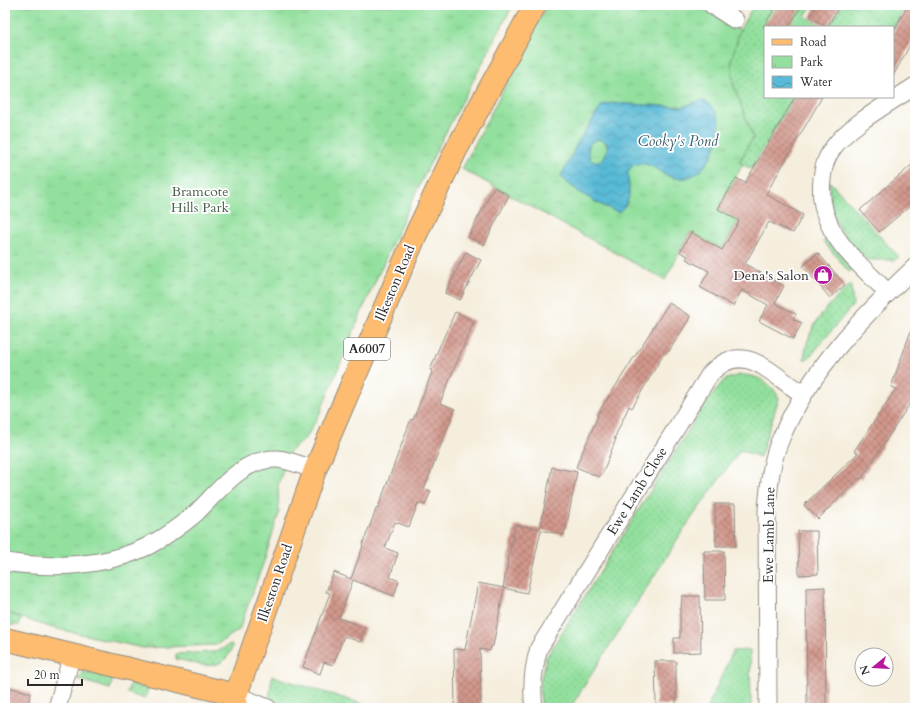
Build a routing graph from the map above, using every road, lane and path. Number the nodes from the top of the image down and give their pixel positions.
1 (534, 5) edge
2 (712, 5) edge
3 (735, 20) dead end
4 (915, 86) edge
5 (915, 267) edge
6 (888, 293) junction
7 (803, 394) junction
8 (315, 470) junction
9 (5, 562) edge
10 (5, 639) edge
11 (72, 655) junction
12 (236, 702) edge
13 (57, 708) edge
14 (268, 708) edge
15 (534, 708) edge
16 (768, 708) edge

1 - 8 main road, Ilkeston Road / A6007
2 - 3 street
4 - 6 street
5 - 6 street, Ewe Lamb Lane
6 - 7 street, Ewe Lamb Lane
7 - 15 street, Ewe Lamb Close
7 - 16 street, Ewe Lamb Lane
8 - 9 street
8 - 12 main road, Ilkeston Road / A6007
10 - 11 main road
11 - 12 main road
11 - 13 street
12 - 14 street

